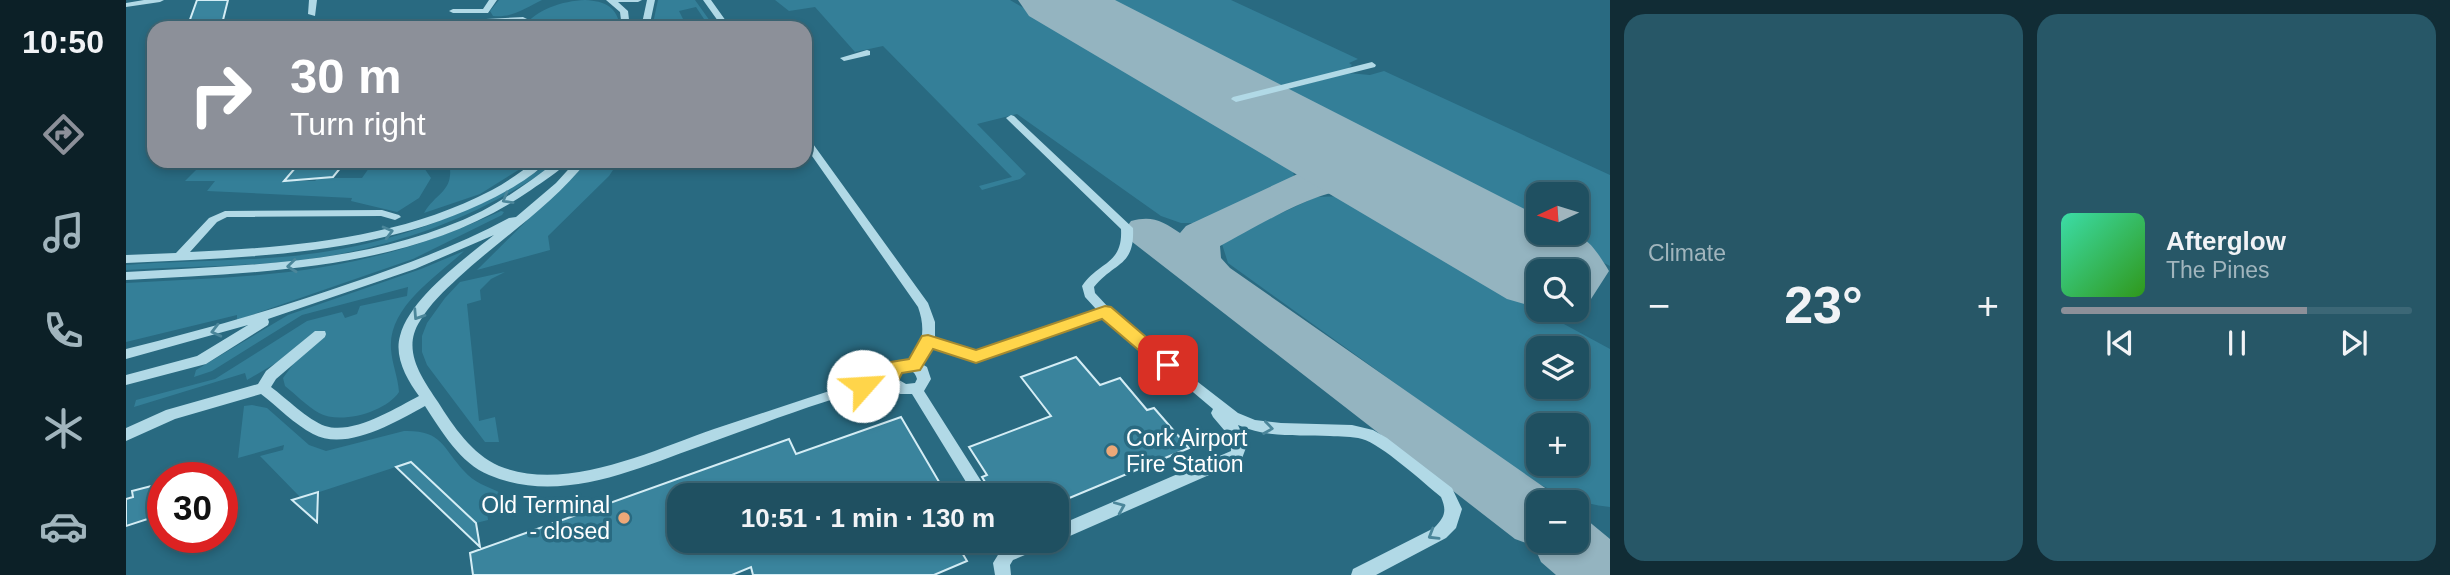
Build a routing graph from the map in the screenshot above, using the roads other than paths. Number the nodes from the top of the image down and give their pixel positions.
1 (160, 0) edge
2 (313, 0) edge
3 (493, 0) edge
4 (610, 0) edge
5 (638, 0) edge
6 (651, 0) edge
7 (707, 0) edge
8 (126, 5) edge
9 (453, 11) dead end
10 (312, 14) dead end
11 (523, 19) dead end
12 (482, 20) edge
13 (625, 21) edge
14 (646, 21) edge
15 (722, 21) edge
16 (867, 53) dead end
17 (844, 58) dead end
18 (1371, 65) dead end
19 (1236, 99) dead end
20 (1011, 118) dead end
21 (812, 149) edge
22 (532, 168) edge
23 (554, 168) edge
24 (575, 168) edge
25 (540, 204) junction
26 (395, 217) dead end
27 (180, 256) junction
28 (126, 259) edge
29 (126, 276) edge
30 (281, 311) junction
31 (1105, 312) junction
32 (320, 334) dead end
33 (928, 341) junction
34 (126, 354) edge
35 (914, 365) junction
36 (890, 378) junction
37 (126, 380) edge
38 (1189, 383) junction
39 (263, 388) junction
40 (915, 389) junction
41 (428, 398) junction
42 (126, 435) edge
43 (974, 483) edge
44 (1069, 529) edge
45 (1009, 553) edge
46 (1003, 575) edge
47 (1359, 575) edge

1 - 8 street
2 - 10 street
3 - 12 street
4 - 5 street
4 - 13 street
6 - 14 street
7 - 15 street
9 - 12 street
11 - 12 street
16 - 17 street
18 - 19 street
20 - 31 street
21 - 33 street
27 -> 22 street
23 -> 29 street
24 - 25 street
25 - 30 street
25 -> 41 street
26 - 27 street
27 - 28 street
30 -> 34 street
30 - 37 street
31 - 33 street
31 - 38 street
32 - 39 street
33 - 35 street
35 - 36 street
35 - 40 street
36 - 40 street
36 - 41 street
44 -> 38 street
38 -> 47 street
39 - 41 street
39 - 42 street
40 - 43 street
45 - 46 street

